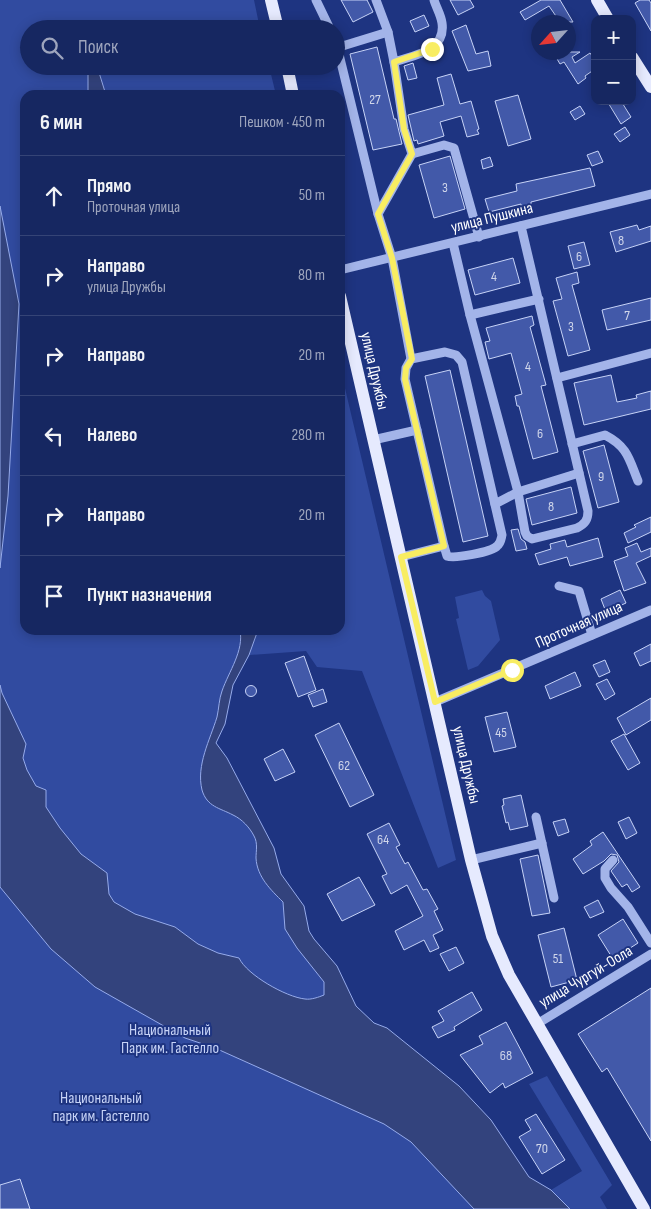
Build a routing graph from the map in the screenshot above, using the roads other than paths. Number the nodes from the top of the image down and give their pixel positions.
1 (271, 0) edge
2 (316, 0) edge
3 (376, 0) edge
4 (434, 0) edge
5 (596, 0) edge
6 (605, 15) edge
7 (276, 20) edge
8 (326, 20) edge
9 (388, 32) junction
10 (345, 44) edge
11 (634, 60) edge
12 (394, 62) junction
13 (288, 75) edge
14 (344, 75) edge
15 (651, 86) edge
16 (292, 90) edge
17 (412, 154) junction
18 (651, 194) edge
19 (378, 214) junction
20 (521, 226) junction
21 (479, 237) junction
22 (453, 243) junction
23 (392, 258) junction
24 (345, 269) edge
25 (539, 299) junction
26 (470, 315) junction
27 (345, 318) edge
28 (651, 353) edge
29 (412, 359) junction
30 (557, 378) junction
31 (417, 430) junction
32 (372, 440) junction
33 (572, 444) junction
34 (579, 473) junction
35 (638, 481) dead end
36 (518, 492) junction
37 (495, 504) junction
38 (444, 546) junction
39 (401, 557) junction
40 (559, 586) dead end
41 (651, 610) edge
42 (592, 635) junction
43 (435, 702) junction
44 (536, 816) dead end
45 (542, 843) junction
46 (471, 860) junction
47 (613, 860) dead end
48 (554, 898) dead end
49 (651, 943) edge
50 (651, 954) edge
51 (537, 1024) junction
52 (644, 1209) edge

1 - 7 main road
2 - 8 street
3 - 9 street
4 - 12 street
5 - 6 main road
9 - 10 street
9 - 12 street
11 - 15 main road
12 - 17 street
13 - 16 main road
14 - 19 street
17 - 19 street
17 - 21 street
18 - 20 street, улица Пушкина
19 - 23 street
20 - 21 street, улица Пушкина
20 - 25 street
21 - 22 street, улица Пушкина
22 - 23 street, улица Пушкина
22 - 26 street
23 - 24 street, улица Пушкина
23 - 29 street
25 - 26 street
25 - 30 street
26 - 36 street
27 - 32 main road, улица Дружбы
28 - 30 street
29 - 31 street
29 - 37 street
30 - 33 street
31 - 32 street
31 - 38 street
32 - 39 main road, улица Дружбы
33 - 34 street
33 - 35 street
34 - 36 street
34 - 36 street
36 - 37 street
37 - 38 street
38 - 39 street
39 - 43 main road, улица Дружбы
40 - 42 street
41 - 42 street, Проточная улица
42 - 43 street, Проточная улица
43 - 46 main road, улица Дружбы
44 - 45 street
45 - 46 street
45 - 48 street
46 - 51 main road, улица Дружбы
47 - 49 street
50 - 51 street, улица Чургуй-Оола
51 - 52 main road, улица Дружбы

